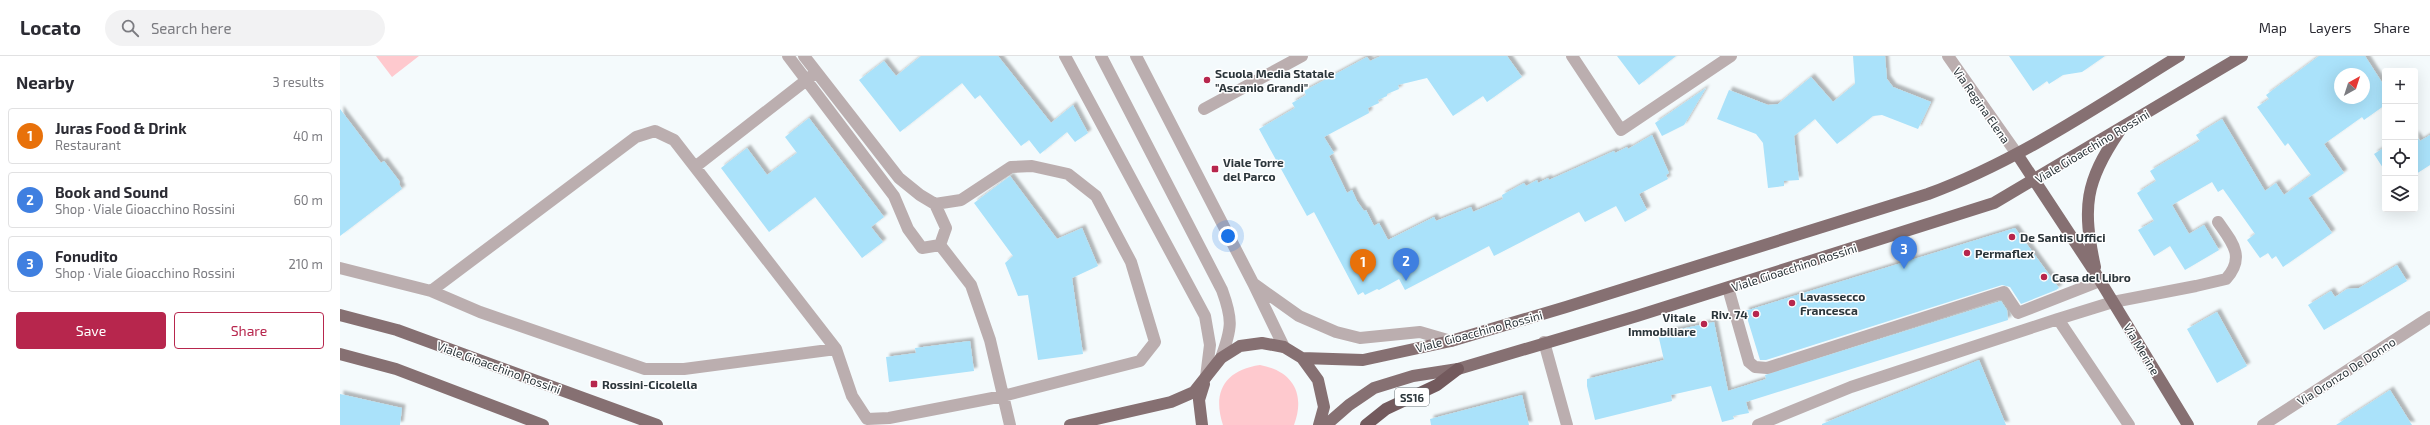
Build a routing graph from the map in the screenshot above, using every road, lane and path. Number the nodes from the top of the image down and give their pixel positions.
1 (788, 56) edge
2 (804, 56) edge
3 (1065, 56) edge
4 (1101, 56) edge
5 (1136, 56) edge
6 (1302, 56) edge
7 (1572, 56) edge
8 (1731, 56) edge
9 (1948, 56) edge
10 (2179, 56) edge
11 (2242, 56) edge
12 (817, 72) junction
13 (806, 80) junction
14 (1204, 109) dead end
15 (2121, 128) junction
16 (2017, 154) junction
17 (695, 167) junction
18 (2035, 180) junction
19 (936, 204) junction
20 (2218, 222) dead end
21 (940, 245) junction
22 (340, 268) edge
23 (2098, 277) junction
24 (1253, 283) junction
25 (1728, 288) junction
26 (431, 291) junction
27 (2112, 302) junction
28 (340, 315) edge
29 (2430, 317) edge
30 (2058, 319) junction
31 (1451, 341) junction
32 (1544, 342) junction
33 (1284, 347) junction
34 (836, 349) junction
35 (340, 354) edge
36 (1220, 358) junction
37 (1302, 358) junction
38 (1458, 369) junction
39 (1206, 377) junction
40 (1003, 396) junction
41 (543, 425) edge
42 (657, 425) edge
43 (1010, 425) edge
44 (1070, 425) edge
45 (1202, 425) edge
46 (1319, 425) edge
47 (1326, 425) edge
48 (1366, 425) edge
49 (1567, 425) edge
50 (1758, 425) edge
51 (2129, 425) edge
52 (2188, 425) edge
53 (2263, 425) edge

1 - 13 street
2 - 12 street
3 - 39 street
4 - 36 street
5 - 24 street
6 - 14 street
7 - 8 street
9 - 16 street, Via Regina Elena
10 - 16 main road, Viale Gioacchino Rossini
11 - 15 main road, Viale Gioacchino Rossini
12 - 13 street
12 - 19 street
13 - 17 street
13 - 21 street
15 - 18 main road, Viale Gioacchino Rossini
15 - 23 main road, Via Merine
16 - 18 main road, Via Merine
16 - 31 main road, Viale Gioacchino Rossini
17 - 26 street
17 - 34 street
18 - 23 main road, Via Merine
18 - 25 main road, Viale Gioacchino Rossini
19 - 21 street
19 - 40 street
20 - 27 street
21 - 40 street
22 - 26 street
23 - 25 street
23 - 27 main road, Via Merine
24 - 31 street
24 - 33 street
25 - 32 main road, Viale Gioacchino Rossini
26 - 34 street
27 - 30 street
27 - 52 main road, Via Merine
28 - 42 main road, Viale Gioacchino Rossini
29 - 53 street, Via Oronzo De Donno
30 - 50 street
30 - 51 street
31 - 37 main road, Viale Gioacchino Rossini
32 - 38 main road, Viale Gioacchino Rossini
32 - 49 street
33 - 36 main road, Viale Gioacchino Rossini
33 - 37 main road, Viale Gioacchino Rossini
34 - 40 street
35 - 41 main road
36 - 39 main road, Viale Gioacchino Rossini
37 - 46 main road, Viale Gioacchino Rossini
38 - 47 main road, Viale Gioacchino Rossini
38 - 48 highway, SS16
39 - 44 main road, Viale Gioacchino Rossini
39 - 45 main road, Viale Gioacchino Rossini
40 - 43 street

